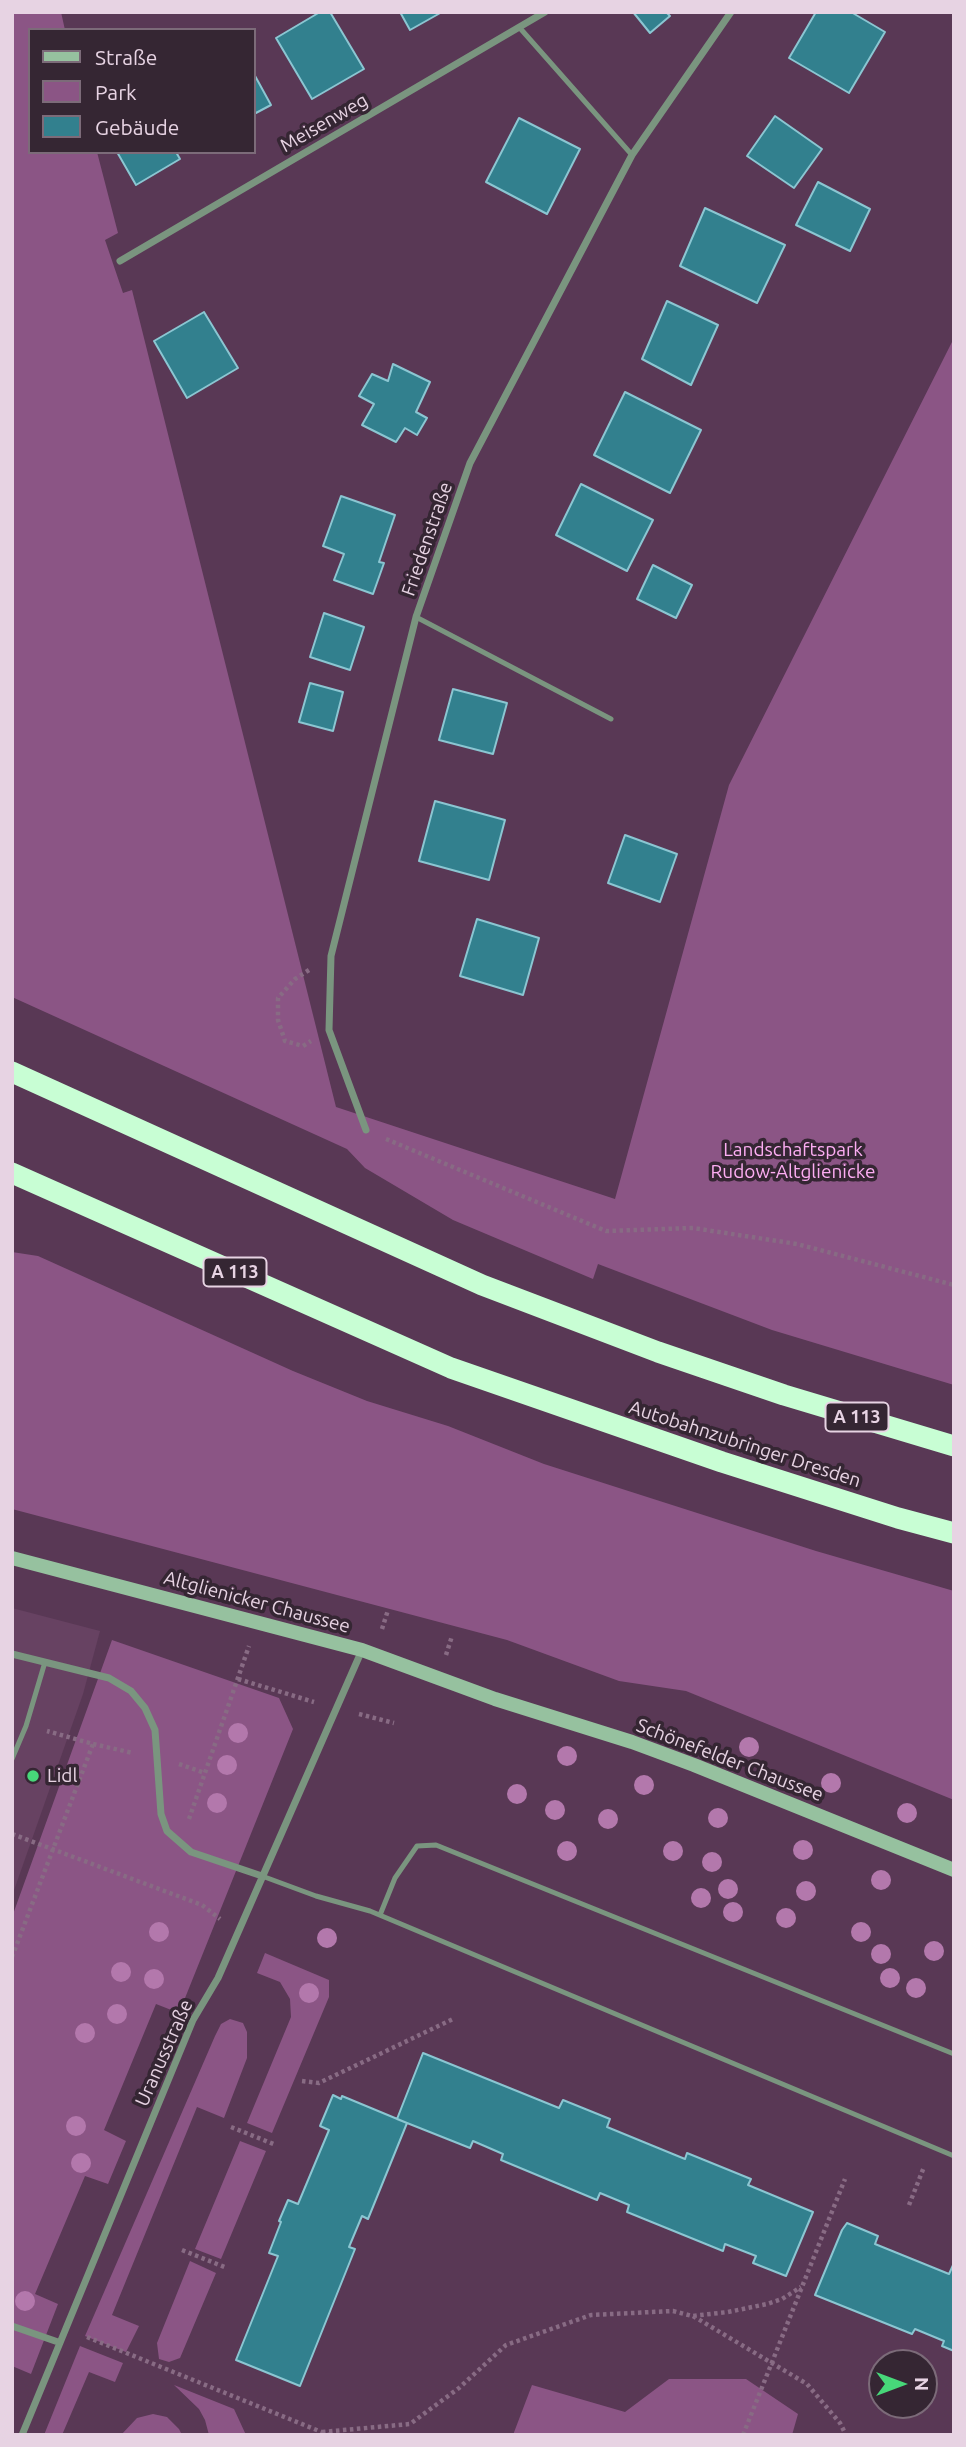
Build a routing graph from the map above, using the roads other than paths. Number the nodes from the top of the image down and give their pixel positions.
1 (545, 12) edge
2 (731, 12) edge
3 (519, 27) junction
4 (632, 155) junction
5 (120, 261) dead end
6 (416, 617) junction
7 (611, 719) dead end
8 (12, 1072) edge
9 (366, 1130) road end
10 (14, 1175) edge
11 (954, 1446) edge
12 (954, 1533) edge
13 (12, 1558) edge
14 (362, 1650) junction
15 (12, 1654) edge
16 (45, 1662) junction
17 (488, 1695) joint
18 (12, 1759) edge
19 (954, 1870) edge
20 (262, 1876) junction
21 (380, 1915) junction
22 (954, 2054) edge
23 (954, 2155) edge
24 (12, 2326) edge
25 (58, 2342) junction
26 (22, 2435) edge

1 - 3 street, Meisenweg
2 - 4 street, Friedenstraße
3 - 4 lane
3 - 5 street, Meisenweg
4 - 6 street, Friedenstraße
6 - 7 lane
6 - 9 street, Friedenstraße
8 - 11 highway, A 113
10 - 12 highway, Autobahnzubringer Dresden / A 113
13 - 14 main road, Altglienicker Chaussee
14 - 17 main road, Altglienicker Chaussee
14 - 20 street, Uranusstraße
15 - 16 street
16 - 18 lane
16 - 20 street
17 - 19 main road, Schönefelder Chaussee
20 - 21 lane
20 - 25 street, Uranusstraße
21 - 22 lane
21 - 23 lane
24 - 25 street
25 - 26 street, Uranusstraße

